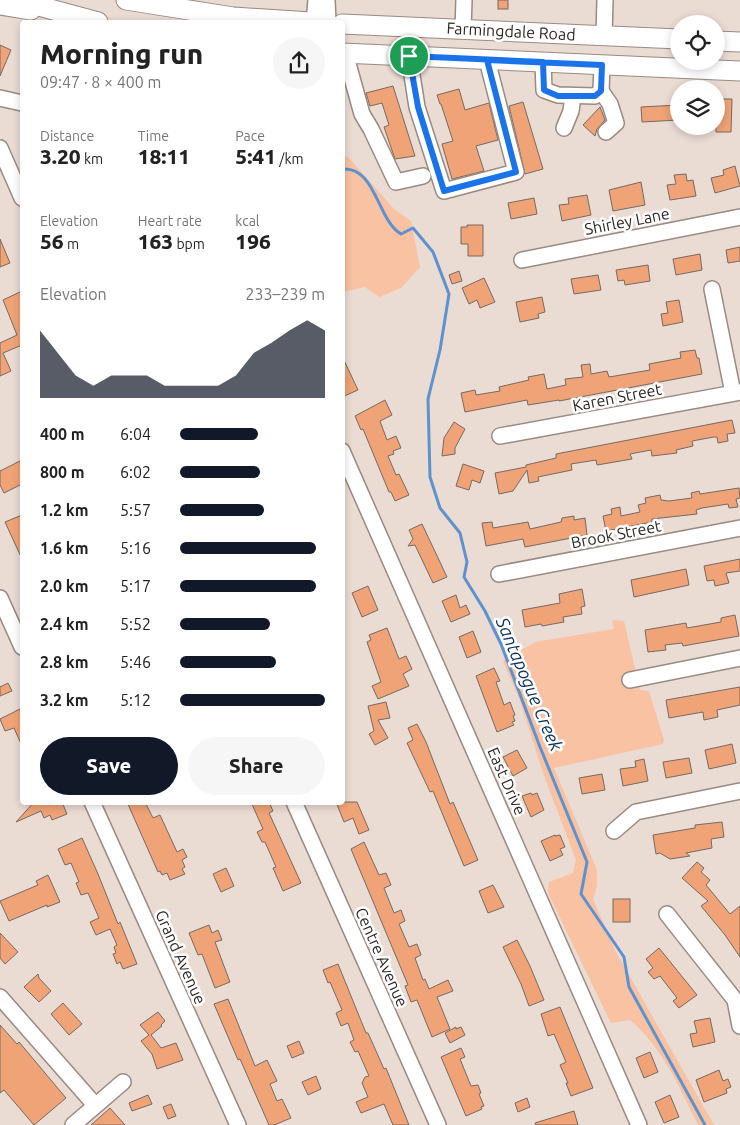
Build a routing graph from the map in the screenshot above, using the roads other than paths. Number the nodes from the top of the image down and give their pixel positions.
1 (18, 0) edge
2 (126, 0) edge
3 (316, 0) edge
4 (327, 0) edge
5 (464, 0) edge
6 (605, 0) edge
7 (0, 5) edge
8 (84, 20) edge
9 (87, 20) edge
10 (263, 20) edge
11 (312, 20) edge
12 (328, 20) edge
13 (345, 24) edge
14 (463, 29) junction
15 (604, 36) junction
16 (670, 39) edge
17 (725, 41) edge
18 (740, 42) edge
19 (345, 53) edge
20 (345, 56) edge
21 (409, 56) junction
22 (487, 60) junction
23 (543, 62) junction
24 (602, 65) junction
25 (740, 71) edge
26 (601, 91) junction
27 (573, 96) junction
28 (0, 98) edge
29 (20, 102) edge
30 (564, 128) dead end
31 (606, 132) dead end
32 (0, 148) edge
33 (423, 176) dead end
34 (20, 193) edge
35 (740, 217) edge
36 (522, 260) dead end
37 (712, 289) dead end
38 (737, 392) edge
39 (500, 436) dead end
40 (345, 458) edge
41 (740, 528) edge
42 (499, 574) dead end
43 (0, 598) edge
44 (20, 643) edge
45 (740, 658) edge
46 (630, 680) dead end
47 (740, 791) edge
48 (93, 805) edge
49 (295, 805) edge
50 (614, 830) dead end
51 (667, 914) dead end
52 (0, 997) edge
53 (740, 1026) edge
54 (123, 1082) dead end
55 (95, 1106) junction
56 (73, 1125) edge
57 (238, 1125) edge
58 (438, 1125) edge
59 (639, 1125) edge

1 - 9 main road
2 - 10 main road
3 - 11 street
4 - 12 street
5 - 14 street
6 - 15 street
7 - 8 main road
13 - 14 main road, Farmingdale Road
14 - 15 main road, Farmingdale Road
15 - 16 main road, Farmingdale Road
17 - 18 main road
19 - 21 main road, Farmingdale Road
20 - 33 street
21 - 22 main road, Farmingdale Road
21 - 22 street
22 - 23 main road, Farmingdale Road
23 - 24 main road, Farmingdale Road
23 - 27 street
24 - 25 main road, Farmingdale Road
24 - 26 street
26 - 27 street
26 - 31 street
27 - 30 street
28 - 29 street
32 - 34 street
35 - 36 street, Shirley Lane
37 - 38 street
38 - 39 street, Karen Street
40 - 59 street, East Drive
41 - 42 street, Brook Street
43 - 44 street
45 - 46 street
47 - 50 street
48 - 57 street, Grand Avenue
49 - 58 street, Centre Avenue
51 - 53 street
52 - 55 street
54 - 55 street
55 - 56 street

